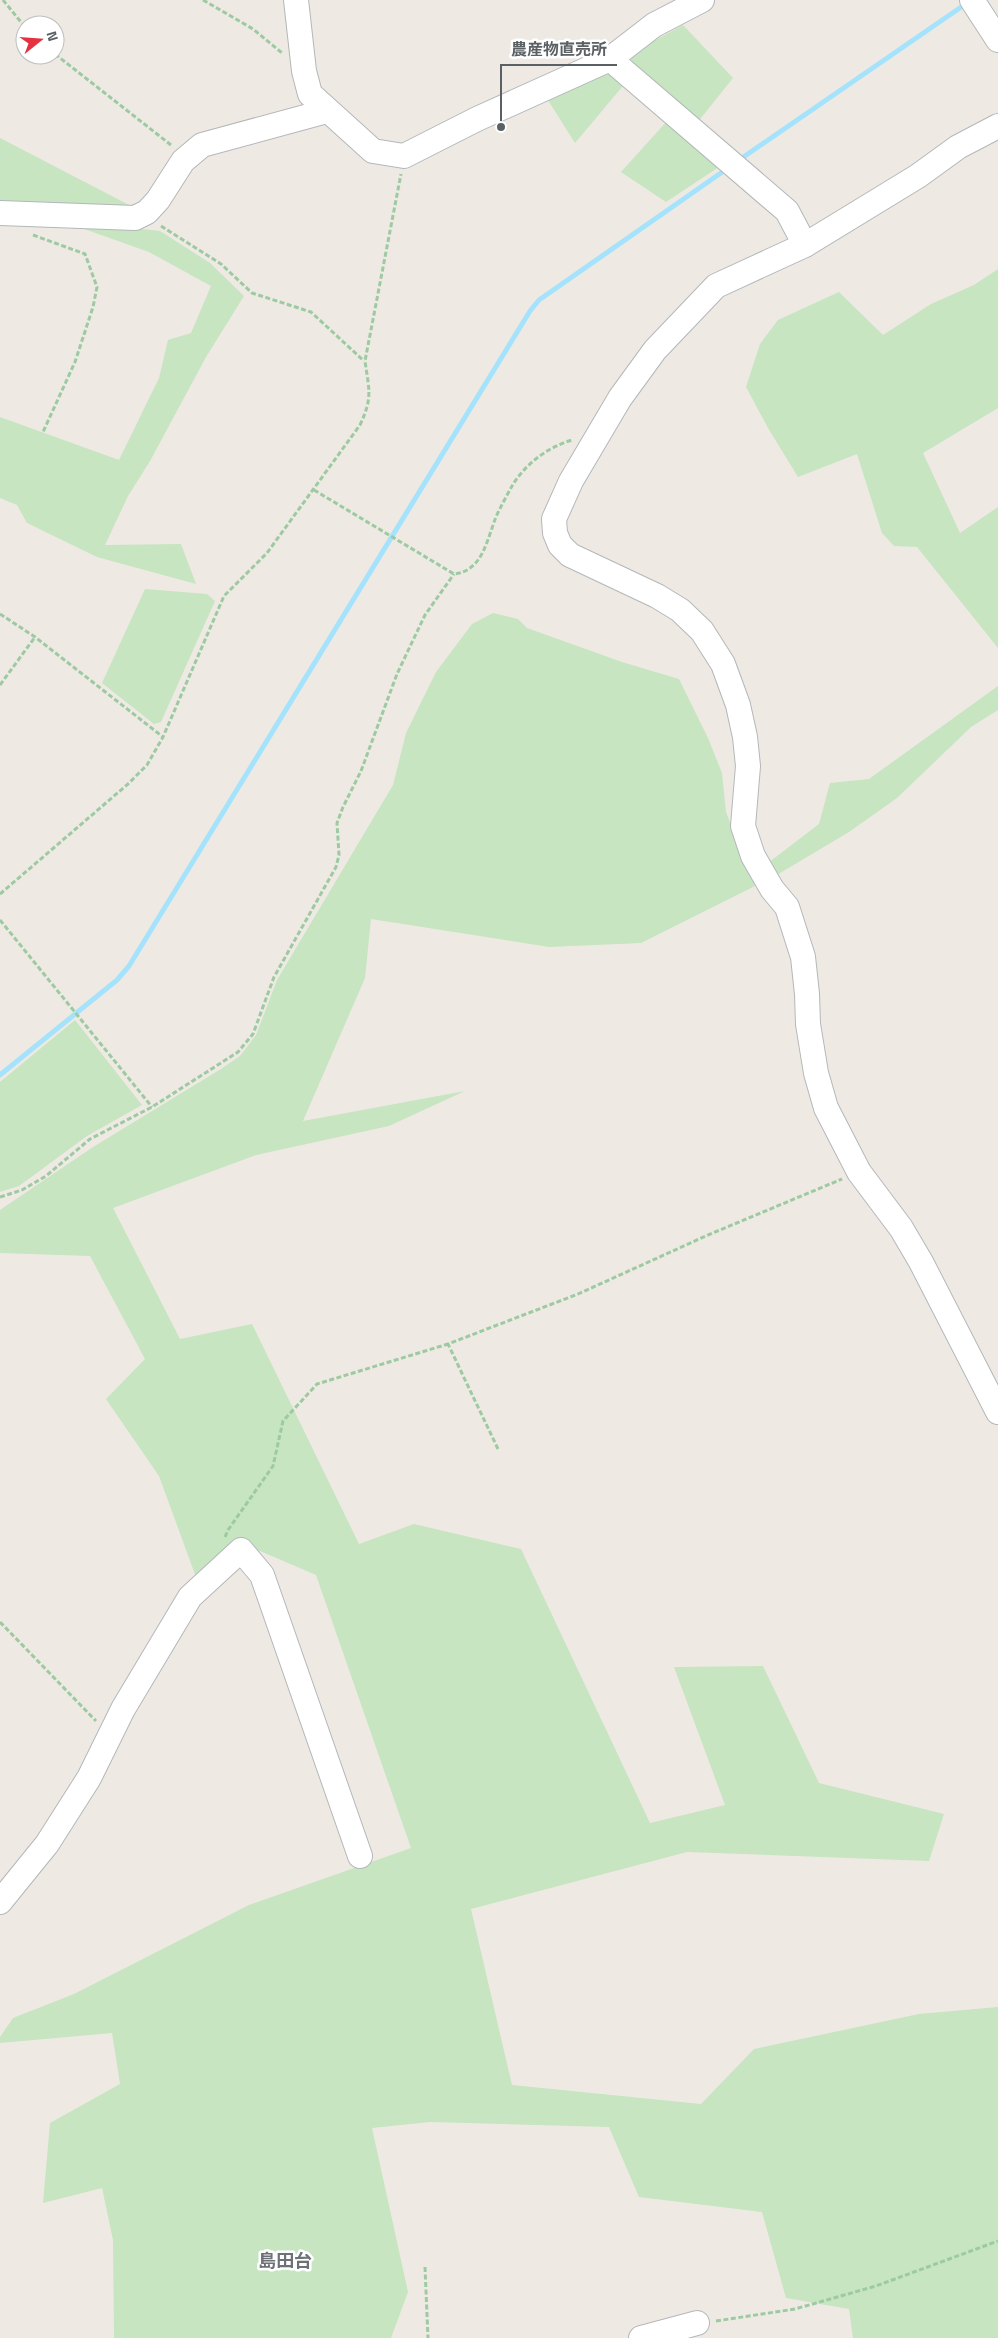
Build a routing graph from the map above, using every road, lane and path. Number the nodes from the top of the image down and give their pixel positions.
1 (3, 0) edge
2 (202, 0) edge
3 (296, 0) edge
4 (702, 0) edge
5 (975, 4) edge
6 (15, 15) edge
7 (998, 40) edge
8 (610, 59) junction
9 (65, 62) edge
10 (304, 71) junction
11 (327, 112) junction
12 (998, 126) edge
13 (404, 156) junction
14 (187, 157) junction
15 (0, 212) edge
16 (148, 212) junction
17 (26, 233) dead end
18 (805, 245) junction
19 (364, 361) junction
20 (43, 432) dead end
21 (595, 439) junction
22 (314, 490) junction
23 (454, 574) junction
24 (0, 614) edge
25 (35, 637) junction
26 (0, 685) edge
27 (163, 737) junction
28 (0, 894) edge
29 (0, 920) edge
30 (152, 1107) junction
31 (859, 1172) junction
32 (0, 1197) edge
33 (448, 1344) junction
34 (998, 1412) edge
35 (498, 1449) dead end
36 (224, 1539) dead end
37 (0, 1622) edge
38 (110, 1735) junction
39 (360, 1856) dead end
40 (0, 1902) edge
41 (998, 2241) edge
42 (424, 2267) dead end
43 (697, 2323) joint
44 (428, 2338) edge
45 (642, 2338) edge

1 - 6 path
2 - 10 path
3 - 10 street
4 - 8 street
5 - 7 street
8 - 13 street
8 - 18 street
9 - 14 path
10 - 11 street
11 - 13 street
11 - 14 street
12 - 18 street
13 - 19 path
14 - 16 street
15 - 16 street
16 - 19 path
17 - 20 path
18 - 21 street
19 - 22 path
21 - 23 path
21 - 31 street
22 - 23 path
22 - 27 path
23 - 30 path
24 - 25 path
25 - 26 path
25 - 27 path
27 - 28 path
29 - 30 path
30 - 32 path
31 - 33 path
31 - 34 street
33 - 35 path
33 - 36 path
37 - 38 path
38 - 39 street
38 - 40 street
41 - 43 path
42 - 44 path
43 - 45 street

